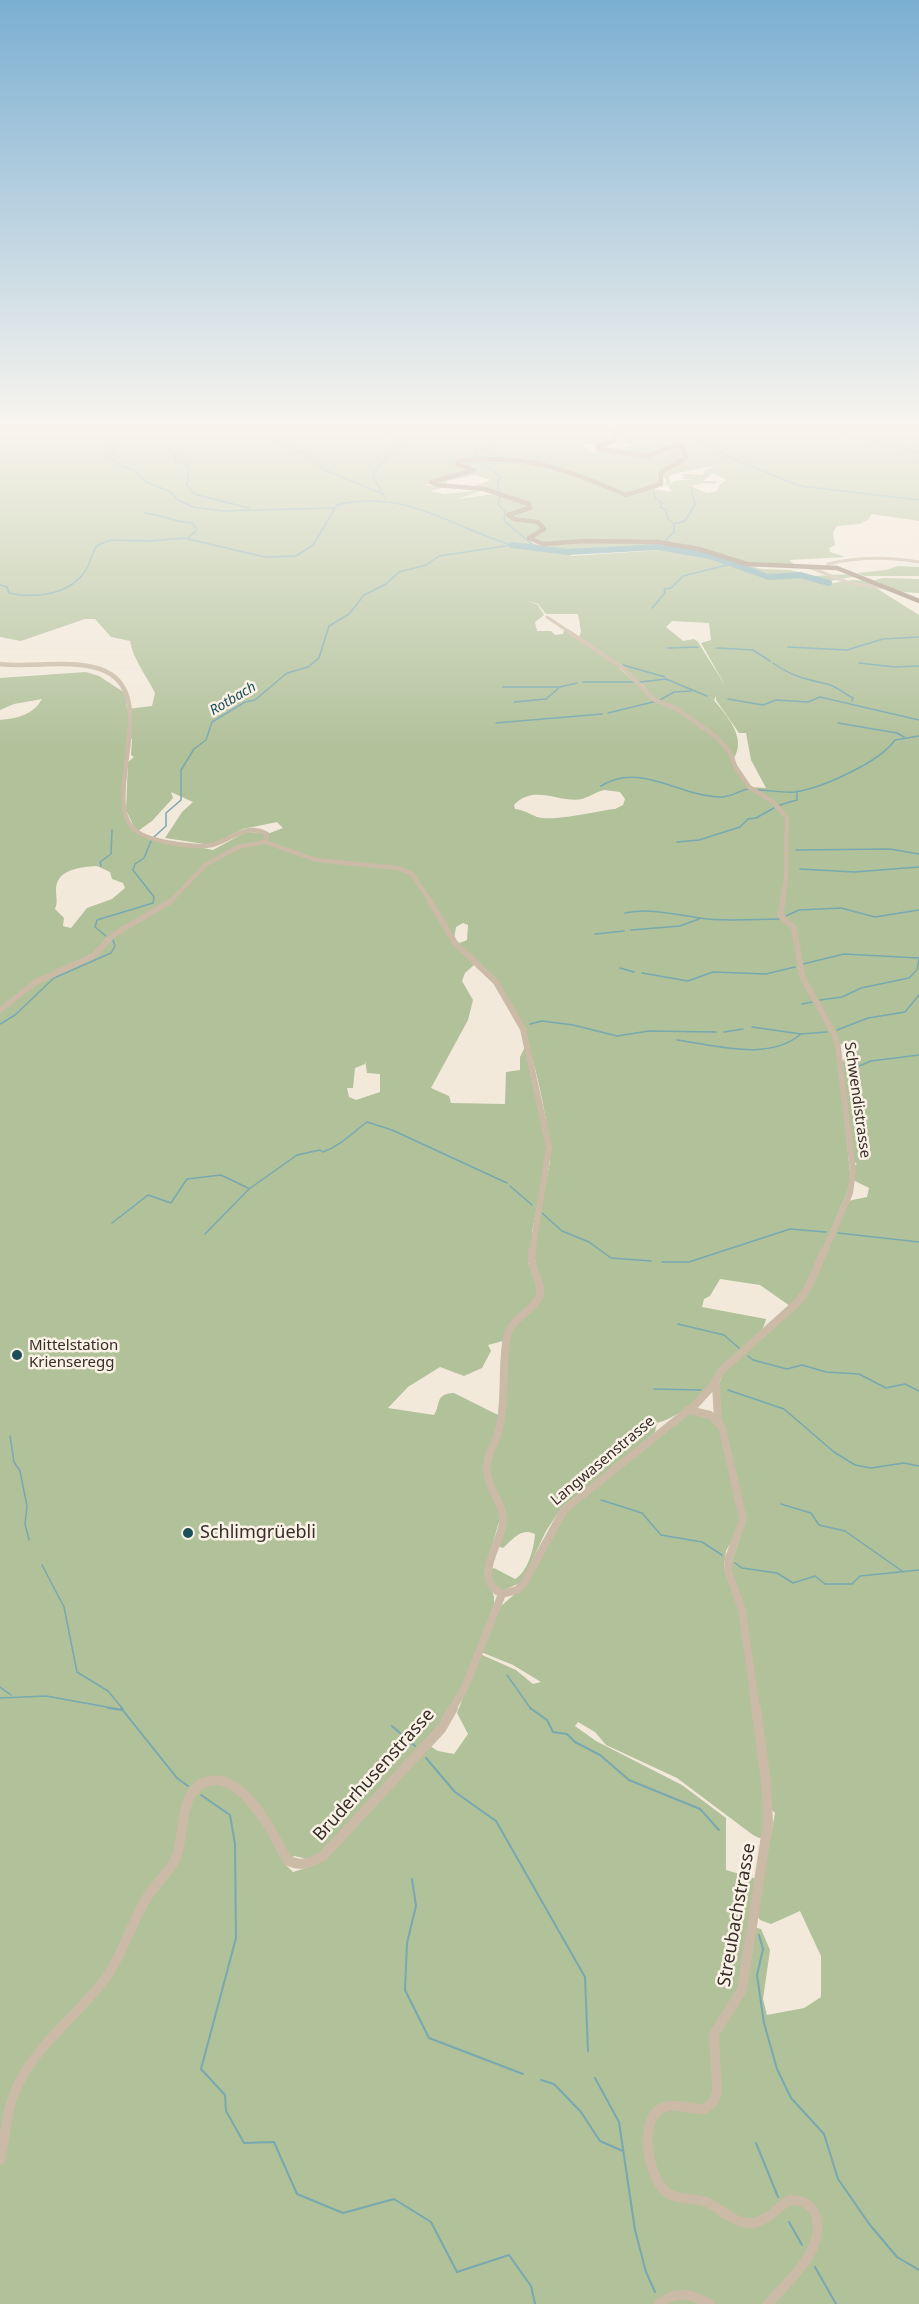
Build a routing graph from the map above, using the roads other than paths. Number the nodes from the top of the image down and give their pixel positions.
1 (536, 534) edge
2 (919, 562) edge
3 (805, 566) junction
4 (828, 567) junction
5 (888, 589) junction
6 (919, 601) edge
7 (547, 617) dead end
8 (0, 664) edge
9 (265, 842) junction
10 (0, 1010) edge
11 (716, 1383) junction
12 (688, 1410) junction
13 (718, 1420) junction
14 (502, 1594) junction
15 (0, 2160) edge
16 (659, 2304) edge
17 (710, 2304) edge
18 (768, 2304) edge

1 - 3 street
2 - 4 street
3 - 4 street
3 - 5 street
4 - 5 street
5 - 6 street
7 - 11 street, Schwendistrasse
8 - 9 street
9 - 10 street
9 - 14 street
11 - 12 street, Schwendistrasse
11 - 13 street, Streubachstrasse
12 - 13 street
12 - 14 street, Langwasenstrasse
13 - 18 street, Streubachstrasse
14 - 15 street, Bruderhusenstrasse
16 - 17 street

